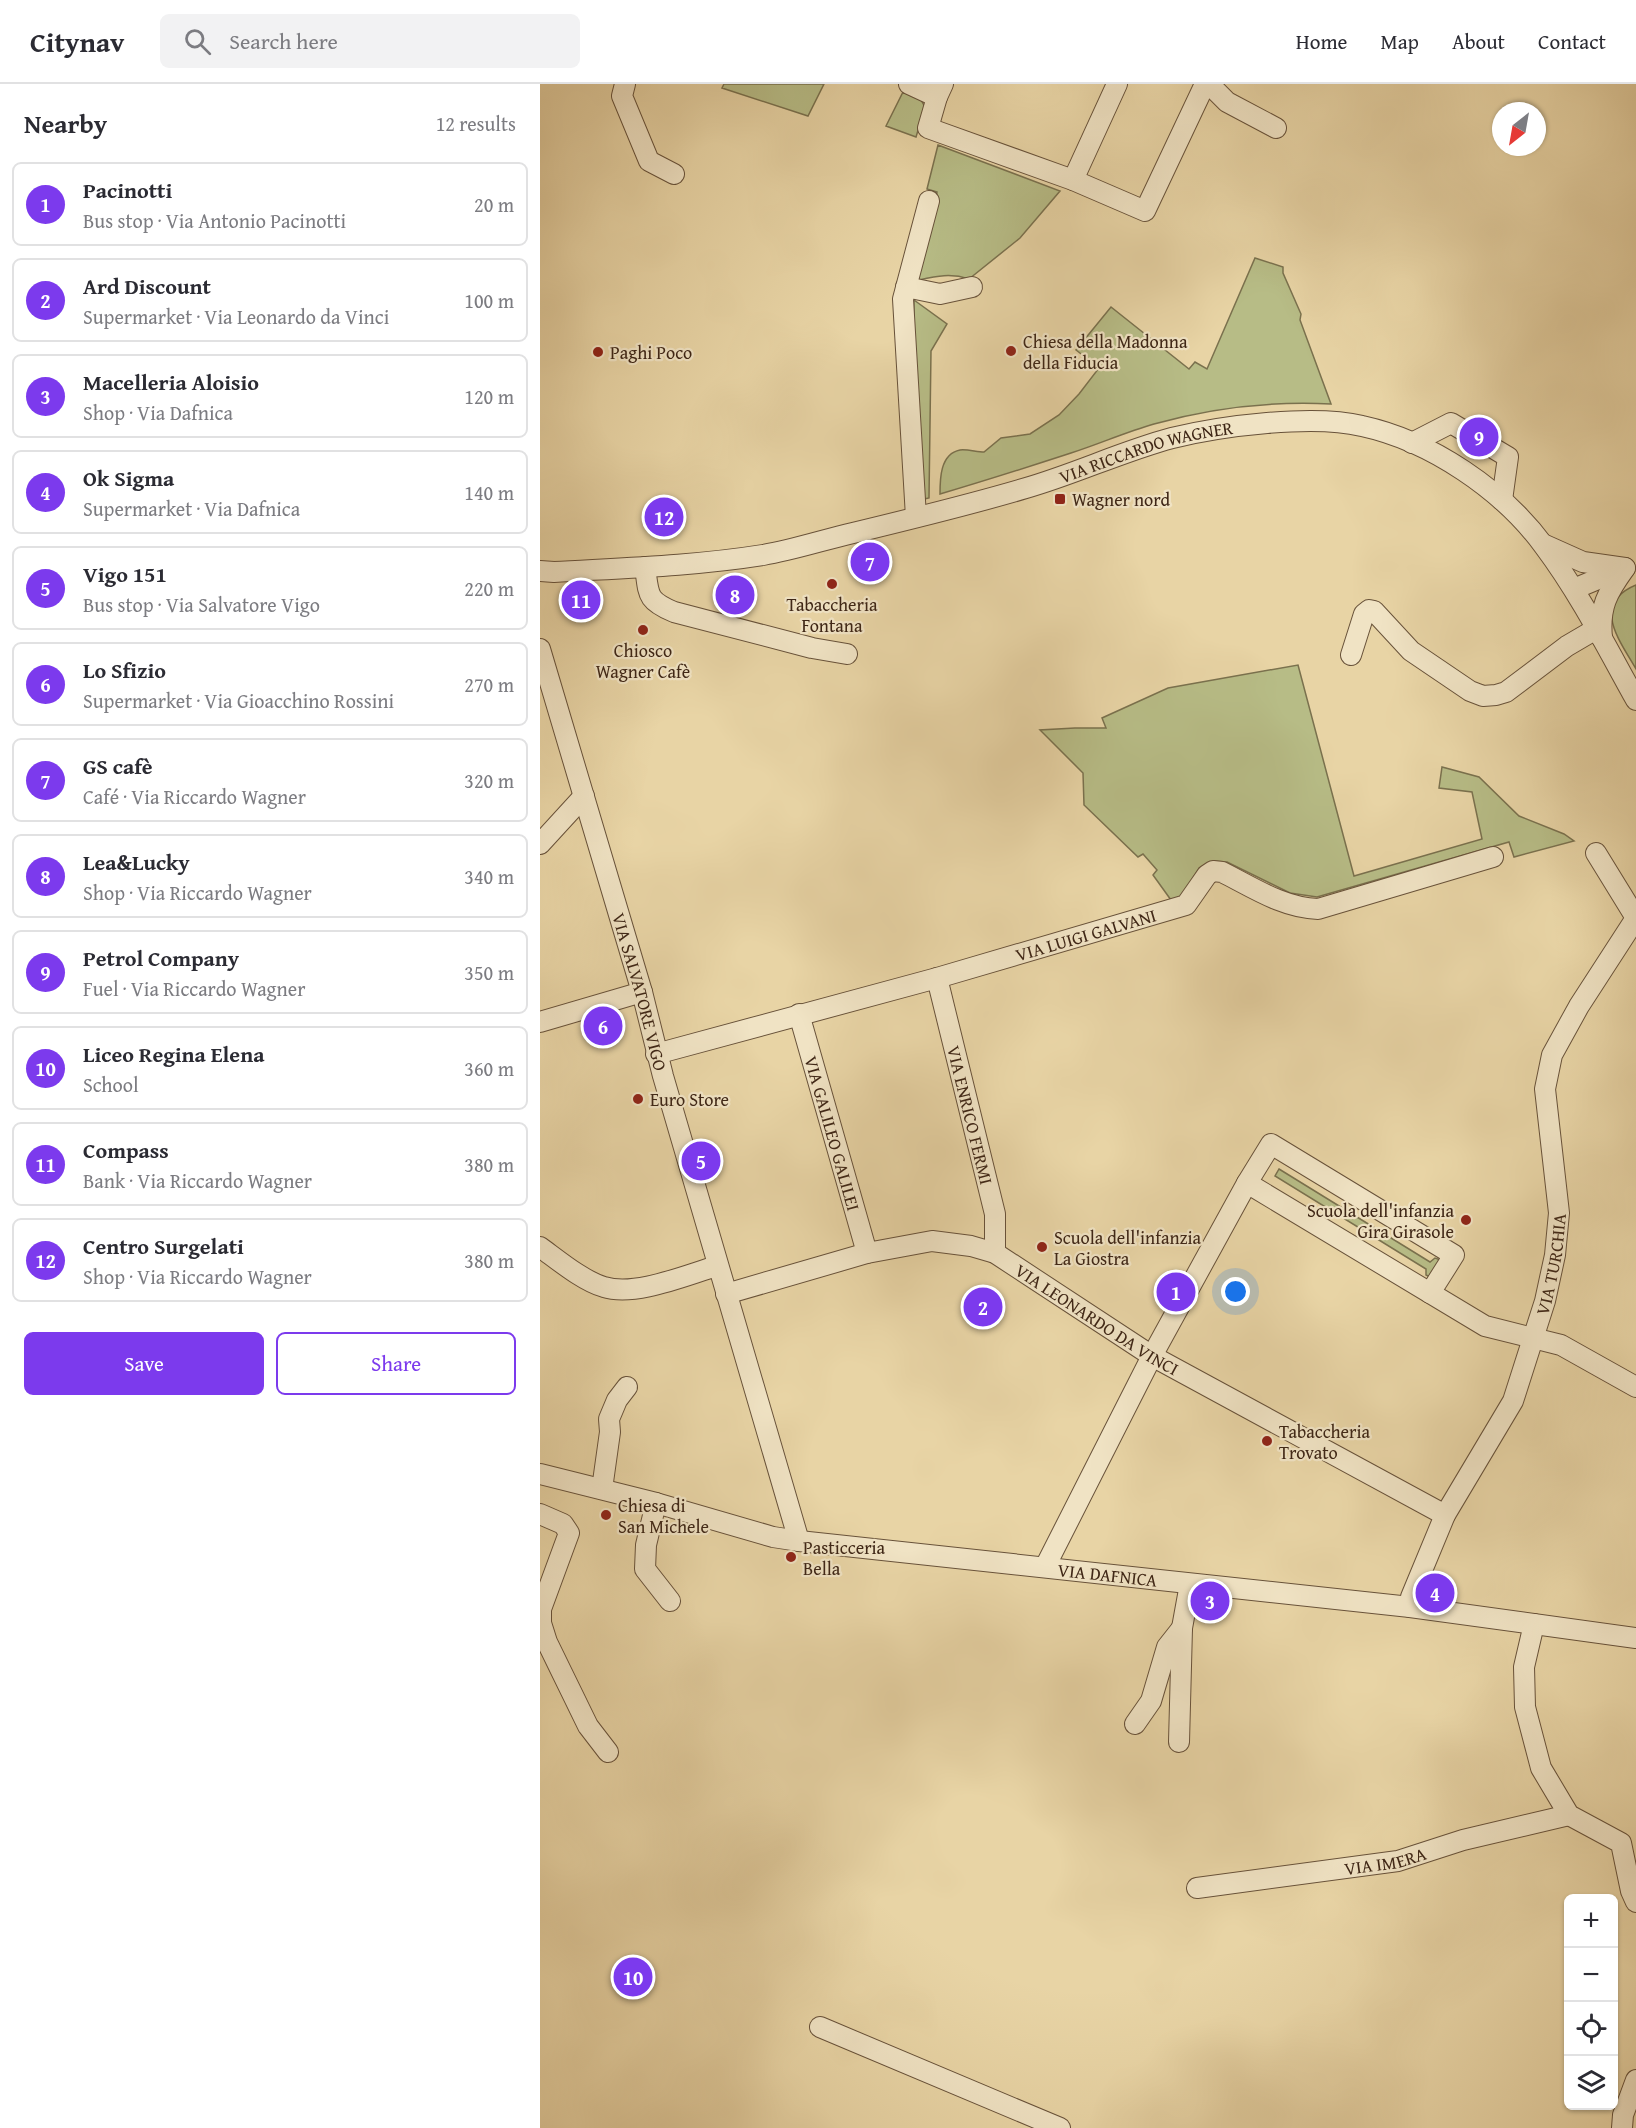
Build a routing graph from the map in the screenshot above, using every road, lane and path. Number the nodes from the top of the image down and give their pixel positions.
1 (625, 84) edge
2 (909, 84) edge
3 (1117, 84) edge
4 (1207, 84) edge
5 (940, 91) edge
6 (1276, 128) dead end
7 (674, 174) dead end
8 (1073, 180) junction
9 (929, 201) dead end
10 (906, 287) junction
11 (972, 287) dead end
12 (1412, 443) junction
13 (1502, 500) junction
14 (916, 517) junction
15 (1543, 544) junction
16 (1630, 566) edge
17 (645, 567) junction
18 (540, 571) edge
19 (1574, 589) junction
20 (1600, 635) junction
21 (540, 649) edge
22 (847, 654) dead end
23 (1351, 655) dead end
24 (1636, 700) edge
25 (584, 796) junction
26 (540, 844) edge
27 (1596, 853) dead end
28 (1493, 857) dead end
29 (1636, 918) edge
30 (937, 978) junction
31 (642, 992) junction
32 (799, 1014) junction
33 (540, 1022) edge
34 (656, 1054) junction
35 (1247, 1183) junction
36 (540, 1247) edge
37 (867, 1253) junction
38 (995, 1253) junction
39 (717, 1266) junction
40 (1430, 1293) junction
41 (726, 1294) junction
42 (1534, 1338) junction
43 (1152, 1356) junction
44 (627, 1387) dead end
45 (1636, 1387) edge
46 (540, 1474) edge
47 (592, 1486) junction
48 (656, 1503) junction
49 (540, 1514) edge
50 (1444, 1515) junction
51 (799, 1541) junction
52 (1045, 1567) junction
53 (1190, 1584) junction
54 (670, 1601) dead end
55 (1410, 1607) junction
56 (1534, 1624) junction
57 (1182, 1628) junction
58 (1636, 1638) edge
59 (1135, 1724) dead end
60 (1179, 1742) dead end
61 (608, 1752) dead end
62 (1569, 1815) junction
63 (1197, 1888) dead end
64 (1636, 1902) edge
65 (820, 2027) dead end
66 (1636, 2080) edge
67 (1060, 2128) edge
68 (1622, 2128) edge

1 - 7 street
2 - 5 street
3 - 8 street
4 - 6 street
4 - 8 street
5 - 8 street
9 - 10 street
10 - 11 street
10 - 14 street
12 - 13 street, VIA RICCARDO WAGNER
12 - 13 street
12 - 14 street, VIA RICCARDO WAGNER
13 - 15 street, VIA RICCARDO WAGNER
14 - 17 street, VIA RICCARDO WAGNER
15 - 16 street
15 - 19 street, VIA RICCARDO WAGNER
16 - 19 street
16 - 20 street
17 - 18 street, VIA RICCARDO WAGNER
17 - 22 street
19 - 20 street, VIA RICCARDO WAGNER
20 - 23 street
20 - 24 street, VIA RICCARDO WAGNER
21 - 25 street, VIA SALVATORE VIGO
25 - 26 street
25 - 31 street, VIA SALVATORE VIGO
27 - 29 street
28 - 30 street, VIA LUIGI GALVANI
29 - 42 street, VIA TURCHIA
30 - 32 street, VIA LUIGI GALVANI
30 - 38 street, VIA ENRICO FERMI
31 - 33 street
31 - 34 street, VIA SALVATORE VIGO
32 - 34 street, VIA LUIGI GALVANI
32 - 37 street, VIA GALILEO GALILEI
34 - 39 street, VIA SALVATORE VIGO
35 - 40 street
35 - 40 street
35 - 43 street
36 - 39 street
37 - 38 street, VIA LEONARDO DA VINCI
37 - 41 street, VIA LEONARDO DA VINCI
38 - 43 street, VIA LEONARDO DA VINCI
39 - 41 street, VIA SALVATORE VIGO
40 - 42 street
41 - 51 street, VIA SALVATORE VIGO
42 - 45 street
42 - 50 street, VIA TURCHIA
43 - 50 street, VIA LEONARDO DA VINCI
43 - 52 street
44 - 47 street
46 - 47 street, VIA DAFNICA
47 - 48 street, VIA DAFNICA
48 - 51 street, VIA DAFNICA
48 - 54 street
49 - 61 street
50 - 55 street, VIA TURCHIA
51 - 52 street, VIA DAFNICA
52 - 53 street, VIA DAFNICA
53 - 55 street, VIA DAFNICA
53 - 57 street
55 - 56 street, VIA DAFNICA
56 - 58 street, VIA DAFNICA
56 - 62 street
57 - 59 street
57 - 60 street
62 - 63 street, VIA IMERA
62 - 64 street
65 - 67 street
66 - 68 street

